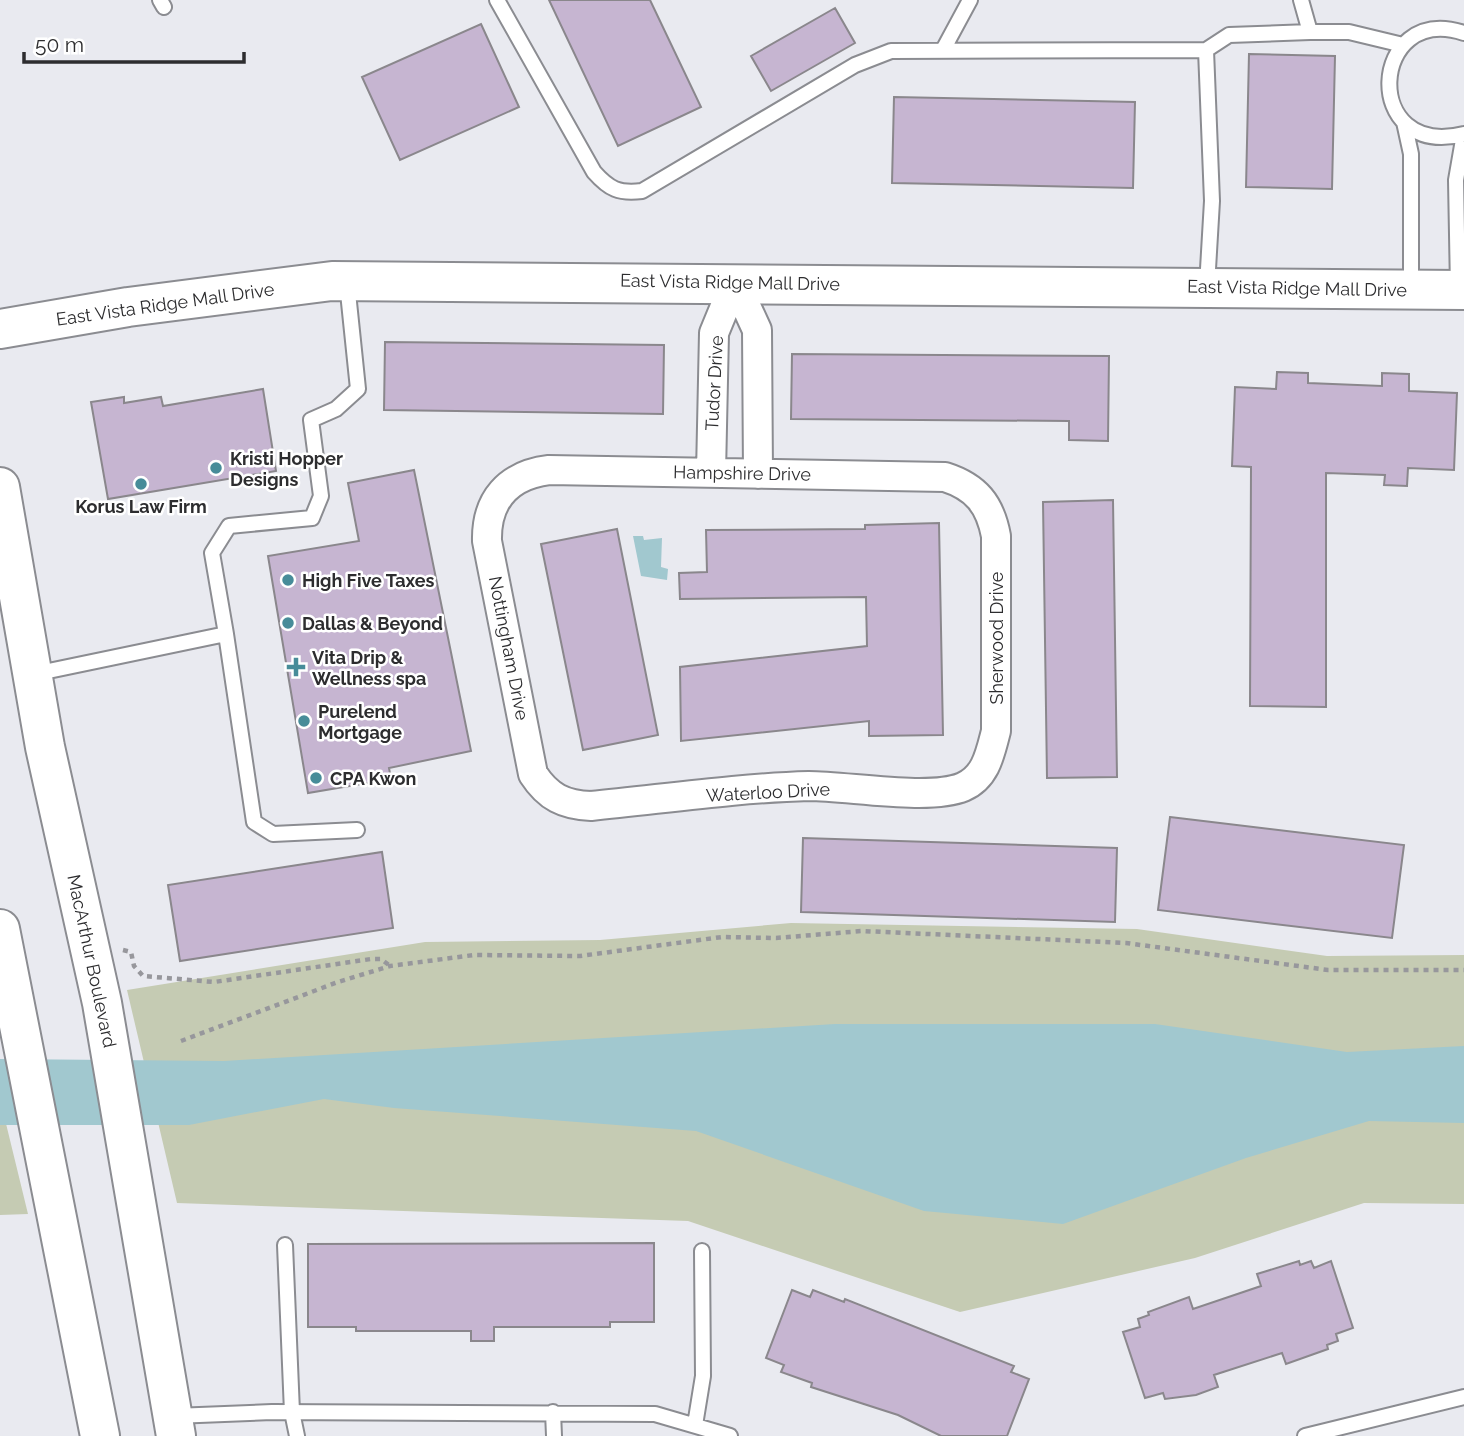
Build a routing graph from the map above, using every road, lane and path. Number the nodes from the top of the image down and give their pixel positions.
1 (497, 0) edge
2 (970, 0) edge
3 (1301, 0) edge
4 (1310, 32) junction
5 (1464, 33) edge
6 (1403, 45) junction
7 (943, 50) junction
8 (1206, 50) junction
9 (1404, 122) junction
10 (1464, 134) edge
11 (347, 281) junction
12 (735, 282) junction
13 (1207, 287) junction
14 (1411, 289) junction
15 (1461, 290) edge
16 (0, 329) edge
17 (711, 473) junction
18 (758, 474) junction
19 (0, 487) edge
20 (501, 491) joint
21 (981, 497) joint
22 (226, 634) junction
23 (32, 674) junction
24 (978, 779) joint
25 (557, 799) joint
26 (357, 830) dead end
27 (0, 929) edge
28 (121, 949) dead end
29 (390, 966) junction
30 (1464, 970) edge
31 (181, 1041) dead end
32 (285, 1245) dead end
33 (702, 1251) dead end
34 (1464, 1397) edge
35 (292, 1412) junction
36 (553, 1412) junction
37 (695, 1425) junction
38 (174, 1426) edge
39 (100, 1436) edge
40 (297, 1436) edge
41 (554, 1436) edge
42 (730, 1436) edge
43 (1305, 1436) edge

1 - 7 lane
2 - 7 lane
3 - 4 lane
4 - 6 lane
4 - 8 lane
5 - 6 lane
6 - 9 lane
7 - 8 lane
8 - 13 lane
9 - 10 lane
9 - 14 lane
10 - 15 lane
11 - 12 main road, East Vista Ridge Mall Drive
11 - 16 main road, East Vista Ridge Mall Drive
11 - 22 lane
12 - 13 main road, East Vista Ridge Mall Drive
12 - 17 street, Tudor Drive
12 - 18 street
13 - 14 main road, East Vista Ridge Mall Drive
14 - 15 main road, East Vista Ridge Mall Drive
17 - 18 street, Hampshire Drive
17 - 20 street, Hampshire Drive
18 - 21 street, Hampshire Drive
19 - 23 main road, MacArthur Boulevard
20 - 25 street, Nottingham Drive
21 - 24 street, Sherwood Drive
22 - 23 lane
22 - 26 lane
23 - 38 main road, MacArthur Boulevard
24 - 25 street, Waterloo Drive
27 - 39 main road
28 - 29 path
29 - 30 path
29 - 31 path
32 - 35 lane
33 - 37 lane
34 - 43 lane
35 - 36 lane
35 - 38 lane
35 - 40 lane
36 - 37 lane
36 - 41 lane
37 - 42 lane

